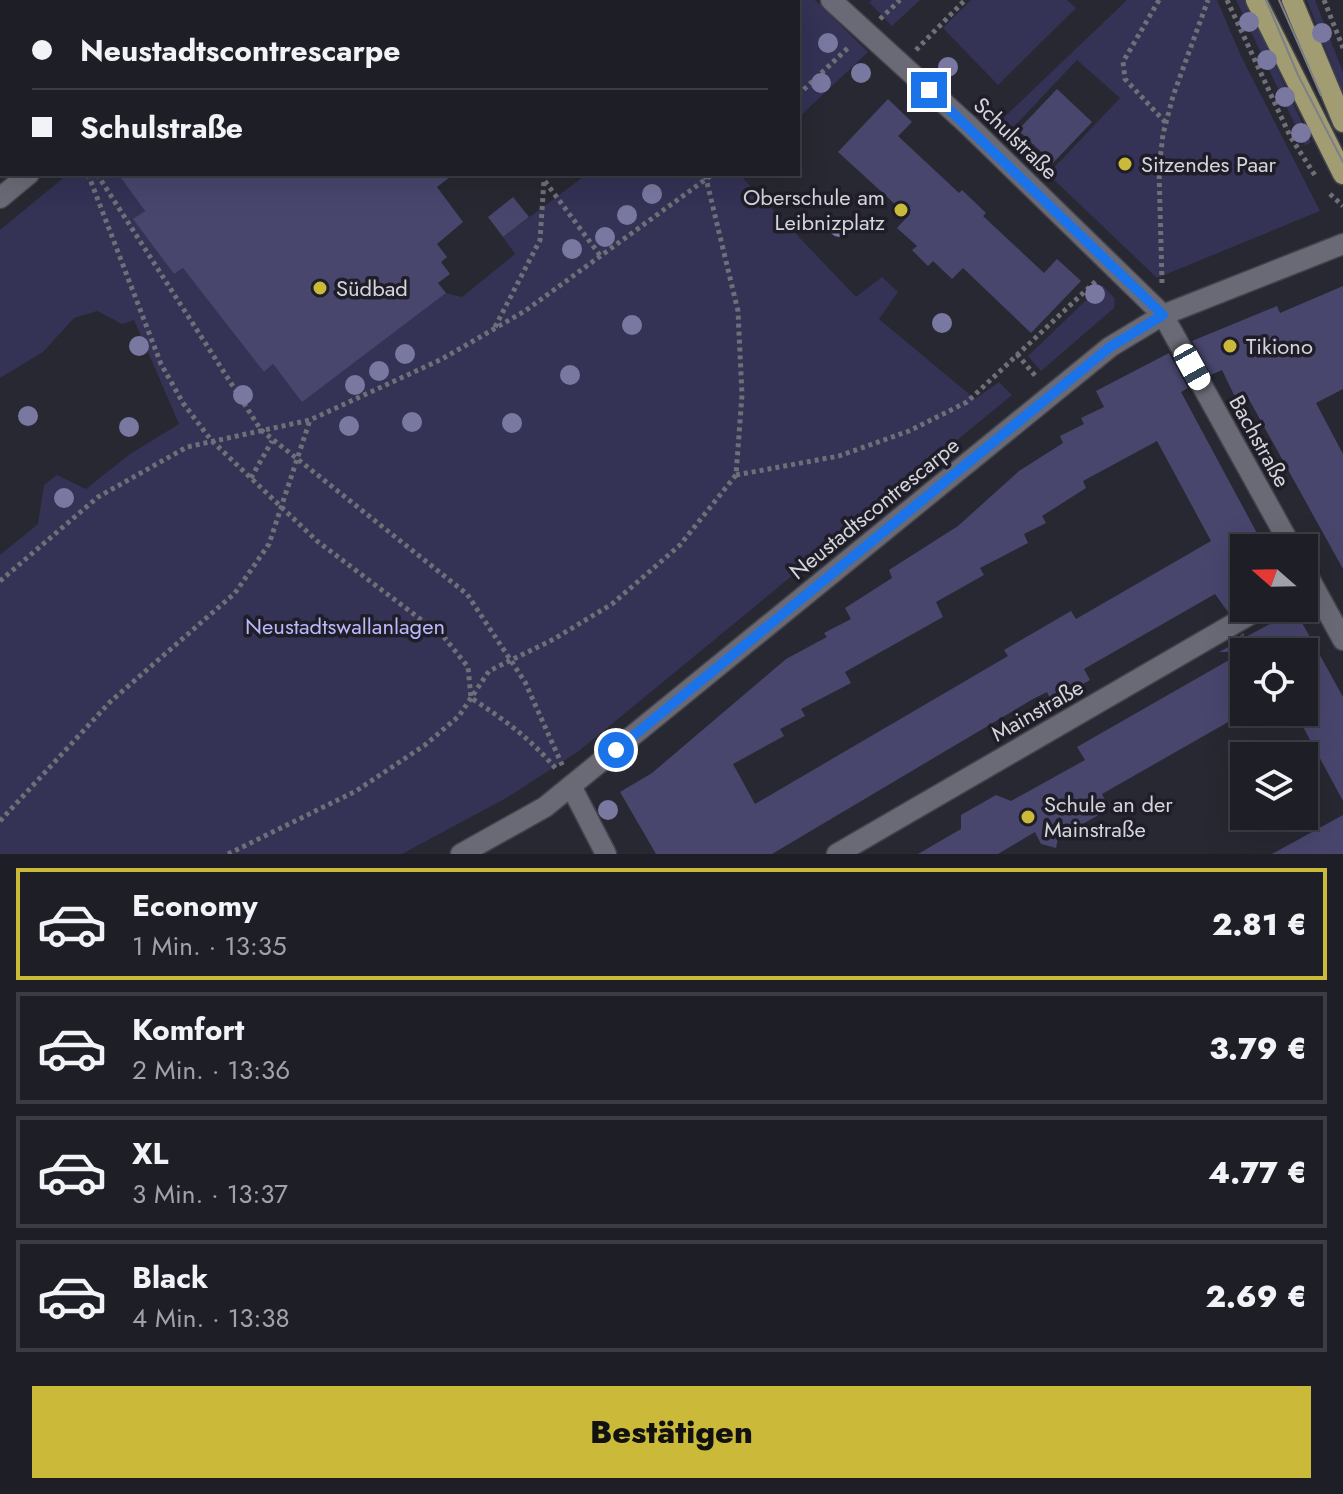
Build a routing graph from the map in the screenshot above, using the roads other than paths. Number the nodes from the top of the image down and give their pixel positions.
1 (831, 0) edge
2 (1256, 0) edge
3 (1292, 0) edge
4 (1343, 122) edge
5 (1343, 174) edge
6 (27, 176) edge
7 (0, 198) edge
8 (1343, 244) edge
9 (1163, 315) junction
10 (1284, 534) edge
11 (1318, 597) edge
12 (1237, 622) edge
13 (1343, 640) edge
14 (571, 786) junction
15 (461, 854) edge
16 (606, 854) edge
17 (837, 854) edge

1 - 9 street, Schulstraße
2 - 5 main road
3 - 4 main road
6 - 7 street
8 - 9 street, Neustadtscontrescarpe
9 - 10 street, Bachstraße
9 - 14 street, Neustadtscontrescarpe
11 - 13 street
12 - 17 street, Mainstraße
14 - 15 street, Neustadtscontrescarpe
14 - 16 street

